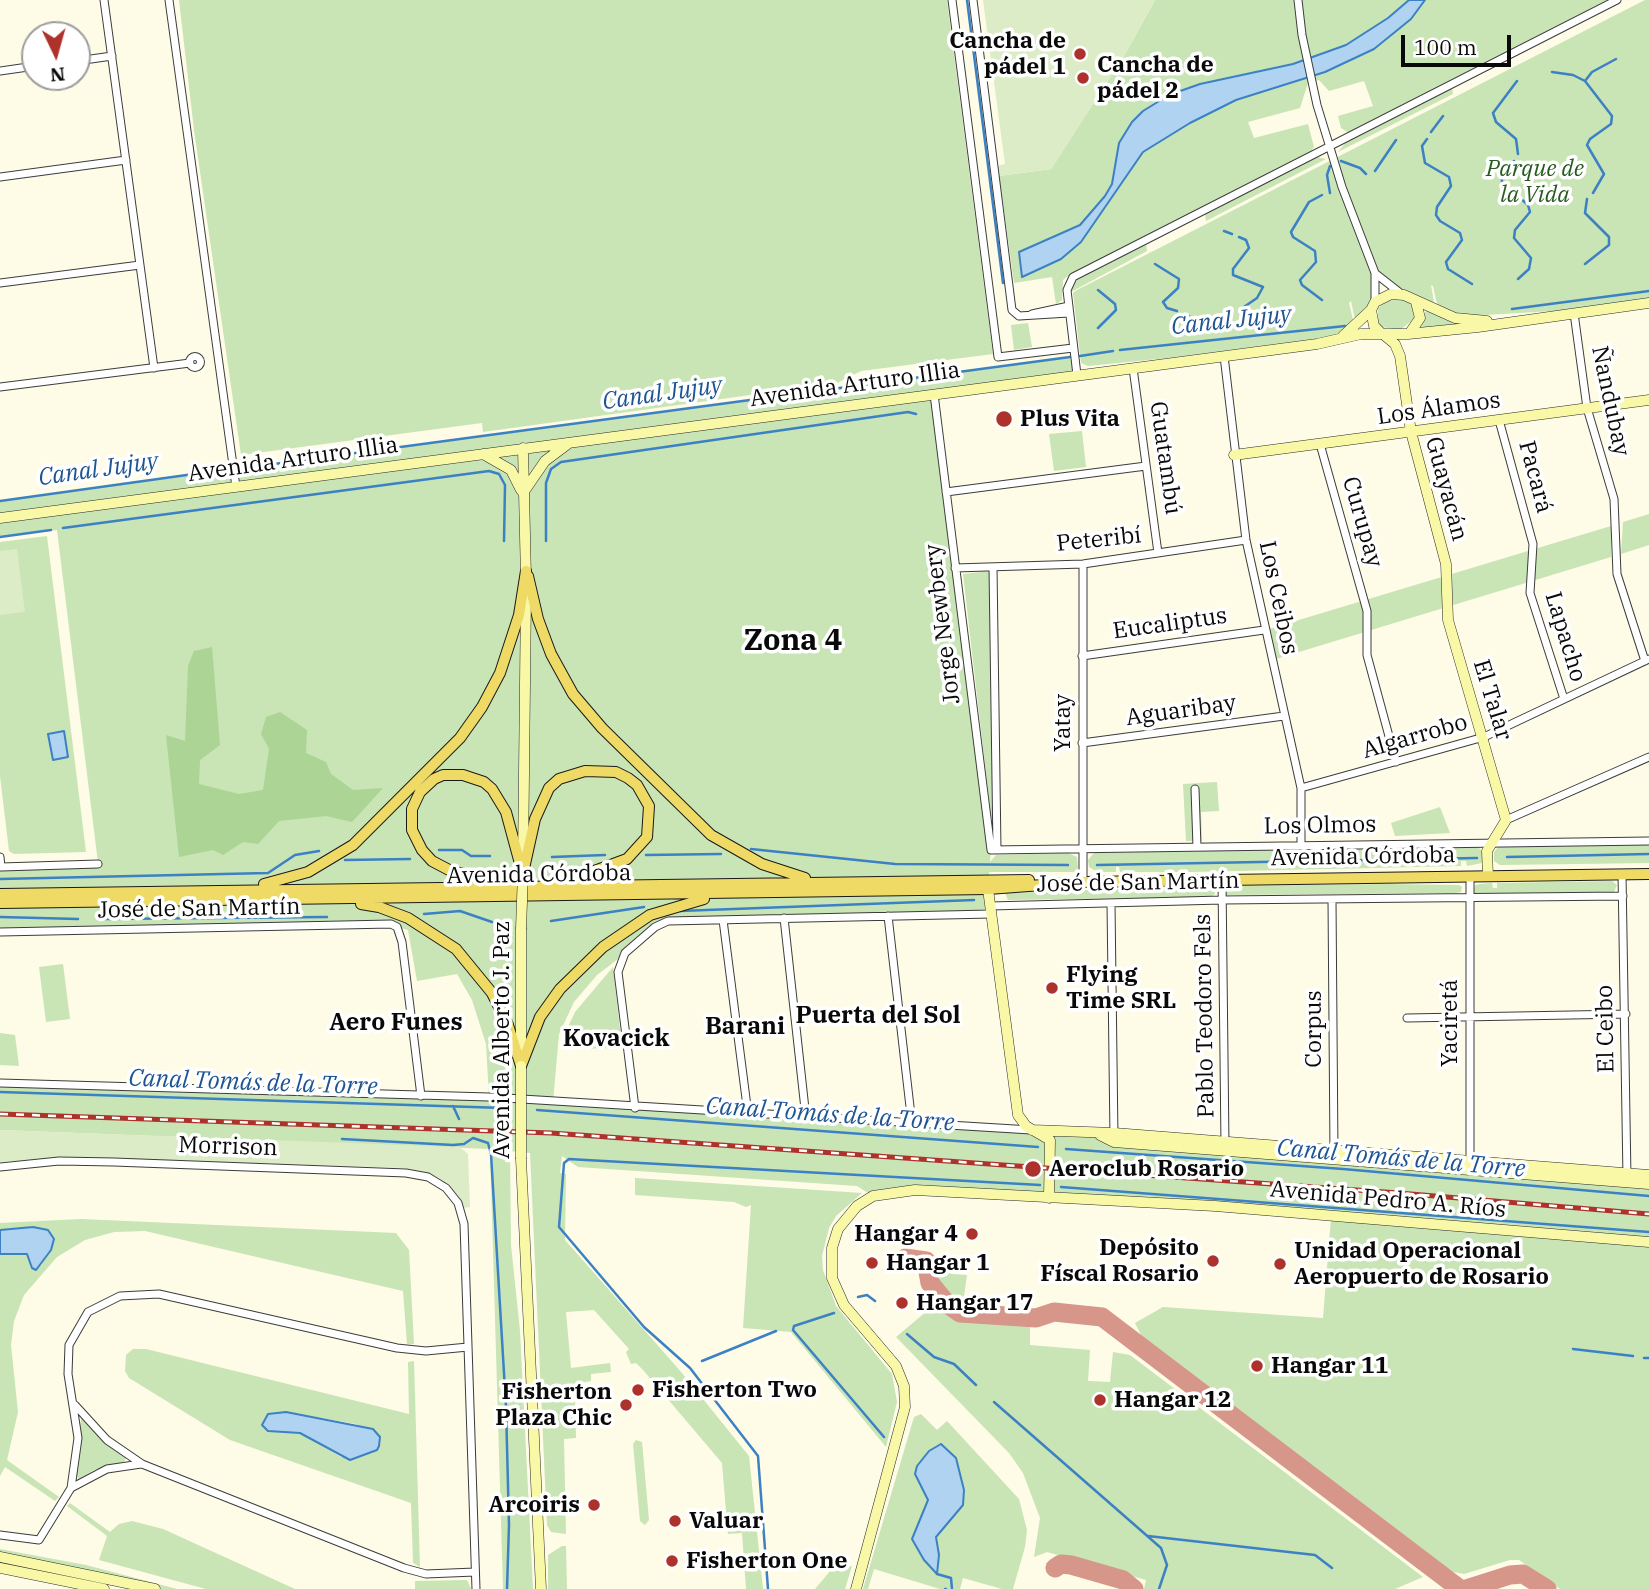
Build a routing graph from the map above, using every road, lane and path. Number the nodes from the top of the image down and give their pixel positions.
1 (104, 0) edge
2 (169, 0) edge
3 (952, 0) edge
4 (973, 0) edge
5 (1298, 0) edge
6 (1618, 0) edge
7 (112, 56) junction
8 (91, 59) edge
9 (21, 68) edge
10 (0, 71) edge
11 (1330, 147) junction
12 (126, 160) junction
13 (0, 177) edge
14 (140, 265) junction
15 (1375, 274) junction
16 (0, 284) edge
17 (1404, 295) junction
18 (1416, 302) junction
19 (1649, 303) edge
20 (1373, 306) junction
21 (1069, 309) junction
22 (1574, 313) junction
23 (1495, 323) junction
24 (1383, 334) junction
25 (1409, 334) junction
26 (1340, 338) junction
27 (1073, 348) junction
28 (1224, 356) junction
29 (1400, 356) junction
30 (190, 363) dead end
31 (154, 368) junction
32 (1133, 368) junction
33 (1077, 375) junction
34 (0, 387) edge
35 (934, 394) junction
36 (1649, 400) edge
37 (1587, 408) junction
38 (1499, 420) junction
39 (1411, 432) junction
40 (571, 442) junction
41 (1320, 444) junction
42 (523, 449) junction
43 (482, 454) junction
44 (1234, 455) junction
45 (1146, 466) junction
46 (236, 487) junction
47 (946, 492) junction
48 (523, 493) junction
49 (0, 519) edge
50 (1246, 540) junction
51 (1533, 544) joint
52 (1158, 553) junction
53 (1083, 564) junction
54 (993, 567) junction
55 (955, 568) junction
56 (526, 571) junction
57 (1447, 591) joint
58 (1264, 630) junction
59 (1082, 656) junction
60 (1647, 660) edge
61 (1564, 699) junction
62 (1284, 716) junction
63 (1484, 737) junction
64 (1083, 743) junction
65 (1649, 757) edge
66 (1396, 762) junction
67 (1301, 788) junction
68 (1195, 789) dead end
69 (1506, 820) junction
70 (1649, 841) edge
71 (1491, 843) junction
72 (1301, 846) junction
73 (1197, 847) junction
74 (1083, 849) junction
75 (994, 850) junction
76 (0, 857) edge
77 (98, 864) dead end
78 (523, 873) junction
79 (1622, 874) junction
80 (1649, 874) edge
81 (1470, 876) junction
82 (1488, 876) junction
83 (1222, 880) junction
84 (814, 881) junction
85 (1080, 882) junction
86 (552, 884) junction
87 (514, 885) junction
88 (244, 889) junction
89 (988, 889) junction
90 (0, 894) edge
91 (729, 894) junction
92 (1623, 896) junction
93 (1469, 898) junction
94 (328, 899) junction
95 (1332, 899) junction
96 (1222, 900) junction
97 (0, 903) edge
98 (1111, 903) junction
99 (991, 910) junction
100 (888, 916) junction
101 (784, 918) junction
102 (723, 920) junction
103 (0, 932) edge
104 (1626, 1014) junction
105 (1469, 1016) junction
106 (1407, 1018) dead end
107 (522, 1066) junction
108 (0, 1083) edge
109 (421, 1096) junction
110 (635, 1108) junction
111 (748, 1114) junction
112 (806, 1118) junction
113 (912, 1124) junction
114 (1032, 1130) junction
115 (1114, 1138) junction
116 (1226, 1146) junction
117 (1334, 1154) junction
118 (1470, 1164) junction
119 (0, 1167) edge
120 (1649, 1175) edge
121 (1627, 1178) junction
122 (1649, 1184) edge
123 (1049, 1198) junction
124 (1649, 1242) edge
125 (468, 1348) junction
126 (74, 1405) junction
127 (142, 1464) junction
128 (71, 1488) junction
129 (0, 1535) edge
130 (0, 1557) edge
131 (0, 1568) edge
132 (475, 1572) junction
133 (94, 1574) junction
134 (858, 1587) edge
135 (98, 1588) edge
136 (155, 1589) edge
137 (476, 1589) edge
138 (541, 1589) edge

1 - 7 street
2 - 46 street
3 - 27 street
4 - 21 street
5 - 11 street
6 - 11 street
7 - 8 street
7 - 12 street
9 - 10 street
11 - 15 street
11 - 21 street
12 - 13 street
12 - 14 street
14 - 16 street
14 - 31 street
15 - 17 street
15 - 20 street
17 - 18 main road
17 - 20 main road
18 - 23 main road
18 - 25 main road
19 - 22 main road
20 - 24 main road
20 - 26 main road
21 - 27 street
22 - 23 main road
22 - 37 street, Ñandubay
23 - 25 main road
24 - 25 main road
24 - 26 main road, Avenida Arturo Illia
24 - 29 main road, Guayacán
25 - 29 main road, Guayacán
26 - 28 main road, Avenida Arturo Illia
27 - 33 street
28 - 32 main road, Avenida Arturo Illia
28 - 44 street, Los Ceibos
29 - 39 main road, Guayacán
30 - 31 street
31 - 34 street
32 - 33 main road, Avenida Arturo Illia
32 - 45 street, Guatambú
33 - 35 main road, Avenida Arturo Illia
35 - 40 main road, Avenida Arturo Illia
35 - 47 street, Jorge Newbery
36 - 37 main road, Los Álamos
37 - 38 main road, Los Álamos
37 - 60 street, Ñandubay
38 - 39 main road, Los Álamos
38 - 51 street, Pacará
39 - 41 main road, Los Álamos
39 - 57 main road, Guayacán
40 - 42 main road, Avenida Arturo Illia
40 - 48 main road
41 - 44 main road, Los Álamos
41 - 66 street, Curupay
42 - 43 main road, Avenida Arturo Illia
42 - 48 main road, Avenida Alberto J. Paz
43 - 46 main road, Avenida Arturo Illia
43 - 48 main road
44 - 50 street, Los Ceibos
45 - 47 street
45 - 52 street, Guatambú
46 - 49 main road, Avenida Arturo Illia
47 - 55 street, Jorge Newbery
48 - 56 main road, Avenida Alberto J. Paz
50 - 52 street, Peteribí
50 - 58 street, Los Ceibos
51 - 61 street, Lapacho
52 - 53 street, Peteribí
53 - 54 street, Peteribí
53 - 59 street, Yatay
54 - 55 street, Peteribí
54 - 75 street, Jorge Newbery
55 - 75 street, Jorge Newbery
56 - 78 main road, Avenida Alberto J. Paz
56 - 84 main road
56 - 88 main road
57 - 63 main road, El Talar
58 - 59 street, Eucaliptus
58 - 62 street, Los Ceibos
59 - 64 street, Yatay
60 - 61 street, Algarrobo
61 - 63 street, Algarrobo
62 - 64 street, Aguaribay
62 - 67 street, Los Ceibos
63 - 66 street, Algarrobo
63 - 69 main road, El Talar
64 - 74 street, Yatay
65 - 69 street
66 - 67 street, Algarrobo
67 - 72 street, Los Ceibos
68 - 73 street
69 - 71 main road
70 - 71 street, Los Olmos
71 - 72 street, Los Olmos
71 - 82 main road
72 - 73 street, Los Olmos
73 - 74 street, Los Olmos
74 - 75 street, Los Olmos
74 - 85 street, Yatay
76 - 77 street
78 - 86 main road
78 - 87 main road
78 - 107 main road, Avenida Alberto J. Paz, bridge
79 - 80 main road, Avenida Córdoba
79 - 82 main road, Avenida Córdoba
79 - 92 street, El Ceibo
81 - 82 main road, Avenida Córdoba
81 - 83 main road, Avenida Córdoba
81 - 93 street, Yaciretá
83 - 85 main road, Avenida Córdoba
83 - 96 street, Pablo Teodoro Fels
84 - 85 main road, Avenida Córdoba
84 - 86 main road, Avenida Córdoba
85 - 89 main road, Avenida Córdoba
86 - 87 main road, Avenida Córdoba
87 - 88 main road, Avenida Córdoba
88 - 90 main road, Avenida Córdoba
89 - 91 main road, Avenida Córdoba
89 - 99 main road
91 - 94 main road, Avenida Córdoba
91 - 107 main road
92 - 93 street, José de San Martín
92 - 104 street, El Ceibo
93 - 95 street, José de San Martín
93 - 105 street, Yaciretá
94 - 97 main road, Avenida Córdoba
94 - 107 main road
95 - 96 street, José de San Martín
95 - 117 street, Corpus
96 - 98 street, José de San Martín
96 - 116 street, Pablo Teodoro Fels
98 - 99 street, José de San Martín
98 - 115 street
99 - 100 street, José de San Martín
99 - 114 main road
100 - 101 street, José de San Martín
100 - 113 street
101 - 102 street, José de San Martín
101 - 112 street
102 - 110 street, José de San Martín
102 - 111 street
103 - 109 street, José de San Martín
104 - 105 street
104 - 121 street, El Ceibo
105 - 106 street
105 - 118 street, Yaciretá
107 - 138 main road, Avenida Alberto J. Paz, bridge
108 - 109 street
109 - 110 street
110 - 111 street
111 - 112 street
112 - 113 street
113 - 114 street
114 - 115 main road
114 - 123 main road
115 - 116 main road
116 - 117 main road
117 - 118 main road
118 - 121 main road
119 - 125 street, Morrison
120 - 121 main road
121 - 122 main road
123 - 124 main road, Avenida Pedro A. Ríos
123 - 134 main road, Avenida Pedro A. Ríos
125 - 126 street
125 - 132 street
126 - 127 street
126 - 128 street
127 - 128 street
127 - 132 street
128 - 129 street
130 - 133 main road
131 - 135 main road
132 - 137 street
133 - 135 street
133 - 136 main road

